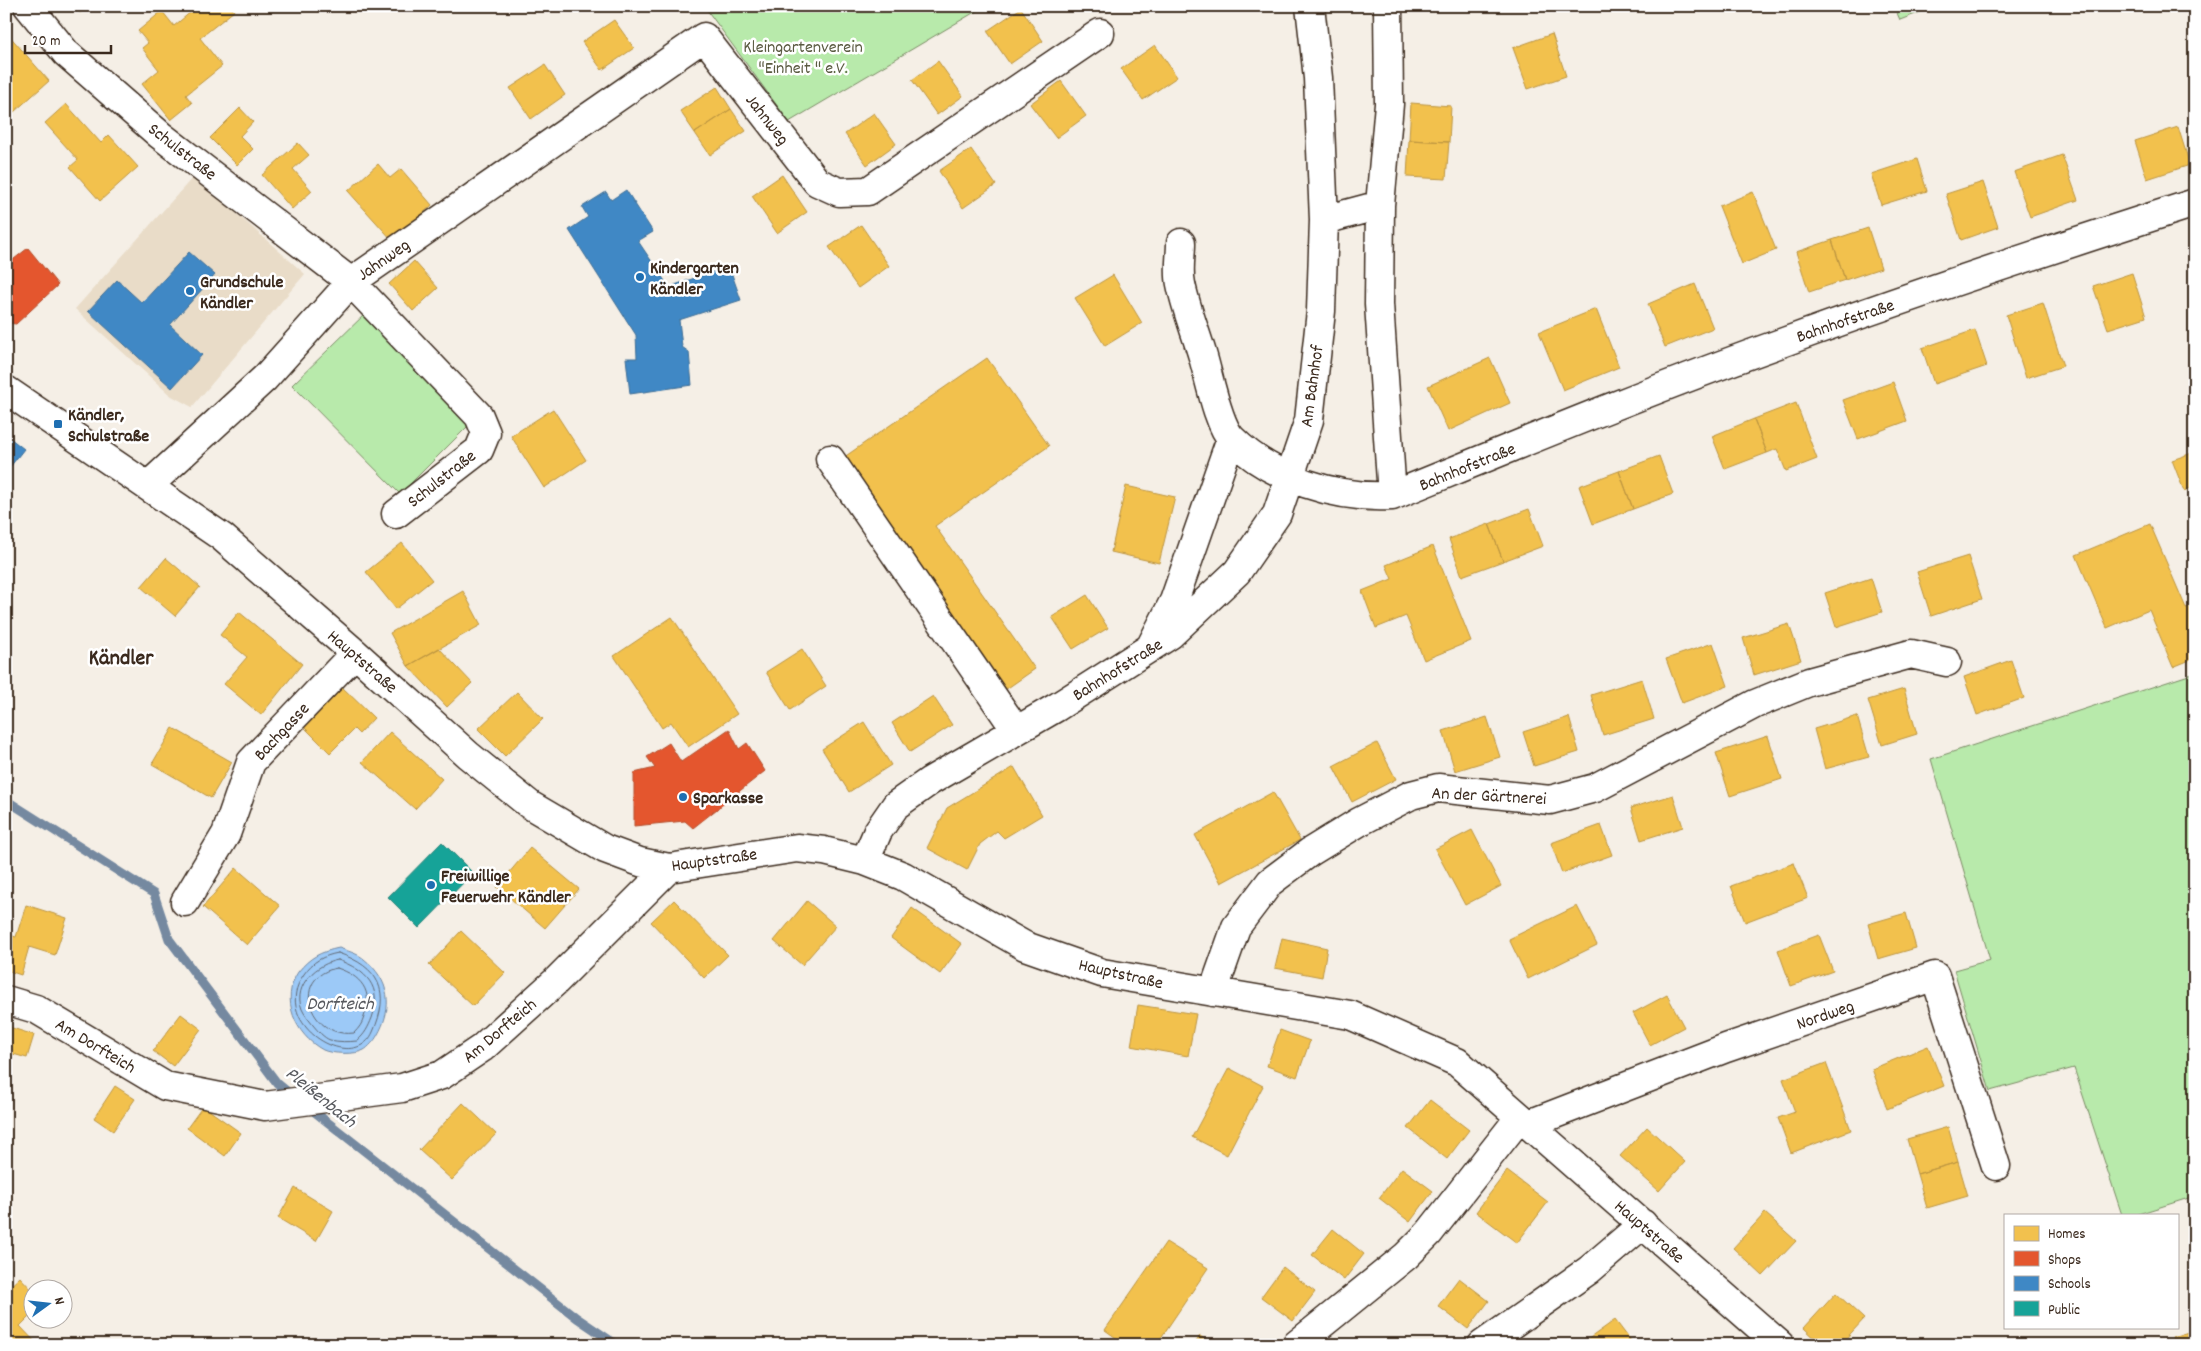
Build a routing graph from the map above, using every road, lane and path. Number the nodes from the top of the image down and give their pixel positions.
1 (28, 6) edge
2 (1310, 6) edge
3 (1388, 6) edge
4 (1100, 33) dead end
5 (2195, 202) edge
6 (1380, 205) junction
7 (1324, 220) junction
8 (1181, 242) dead end
9 (351, 282) junction
10 (6, 390) edge
11 (1231, 438) junction
12 (830, 459) dead end
13 (1291, 477) junction
14 (148, 486) junction
15 (1392, 496) junction
16 (396, 514) dead end
17 (1150, 648) junction
18 (355, 653) junction
19 (1947, 662) dead end
20 (1016, 730) junction
21 (865, 861) junction
22 (670, 868) junction
23 (185, 902) dead end
24 (1213, 992) junction
25 (6, 1000) edge
26 (1525, 1121) junction
27 (1996, 1166) dead end
28 (1643, 1224) junction
29 (1296, 1345) edge
30 (1482, 1345) edge
31 (1780, 1345) edge

1 - 9 street, Schulstraße
2 - 7 street, Am Bahnhof
3 - 6 street
4 - 9 street, Jahnweg
5 - 15 street, Bahnhofstraße
6 - 7 street
6 - 15 street
7 - 13 street, Am Bahnhof
8 - 11 street
9 - 14 street
9 - 16 street, Schulstraße
10 - 14 street, Hauptstraße
11 - 13 street
11 - 17 street
12 - 20 street
13 - 15 street, Bahnhofstraße
13 - 17 street, Bahnhofstraße
14 - 18 street, Hauptstraße
17 - 20 street, Bahnhofstraße
18 - 22 street, Hauptstraße
18 - 23 street, Bachgasse
19 - 24 street, An der Gärtnerei
20 - 21 street, Bahnhofstraße
21 - 22 street, Hauptstraße
21 - 24 street, Hauptstraße
22 - 25 street, Am Dorfteich
24 - 26 street, Hauptstraße
26 - 27 street, Nordweg
26 - 28 street, Hauptstraße
26 - 29 street
28 - 30 street
28 - 31 street, Hauptstraße

